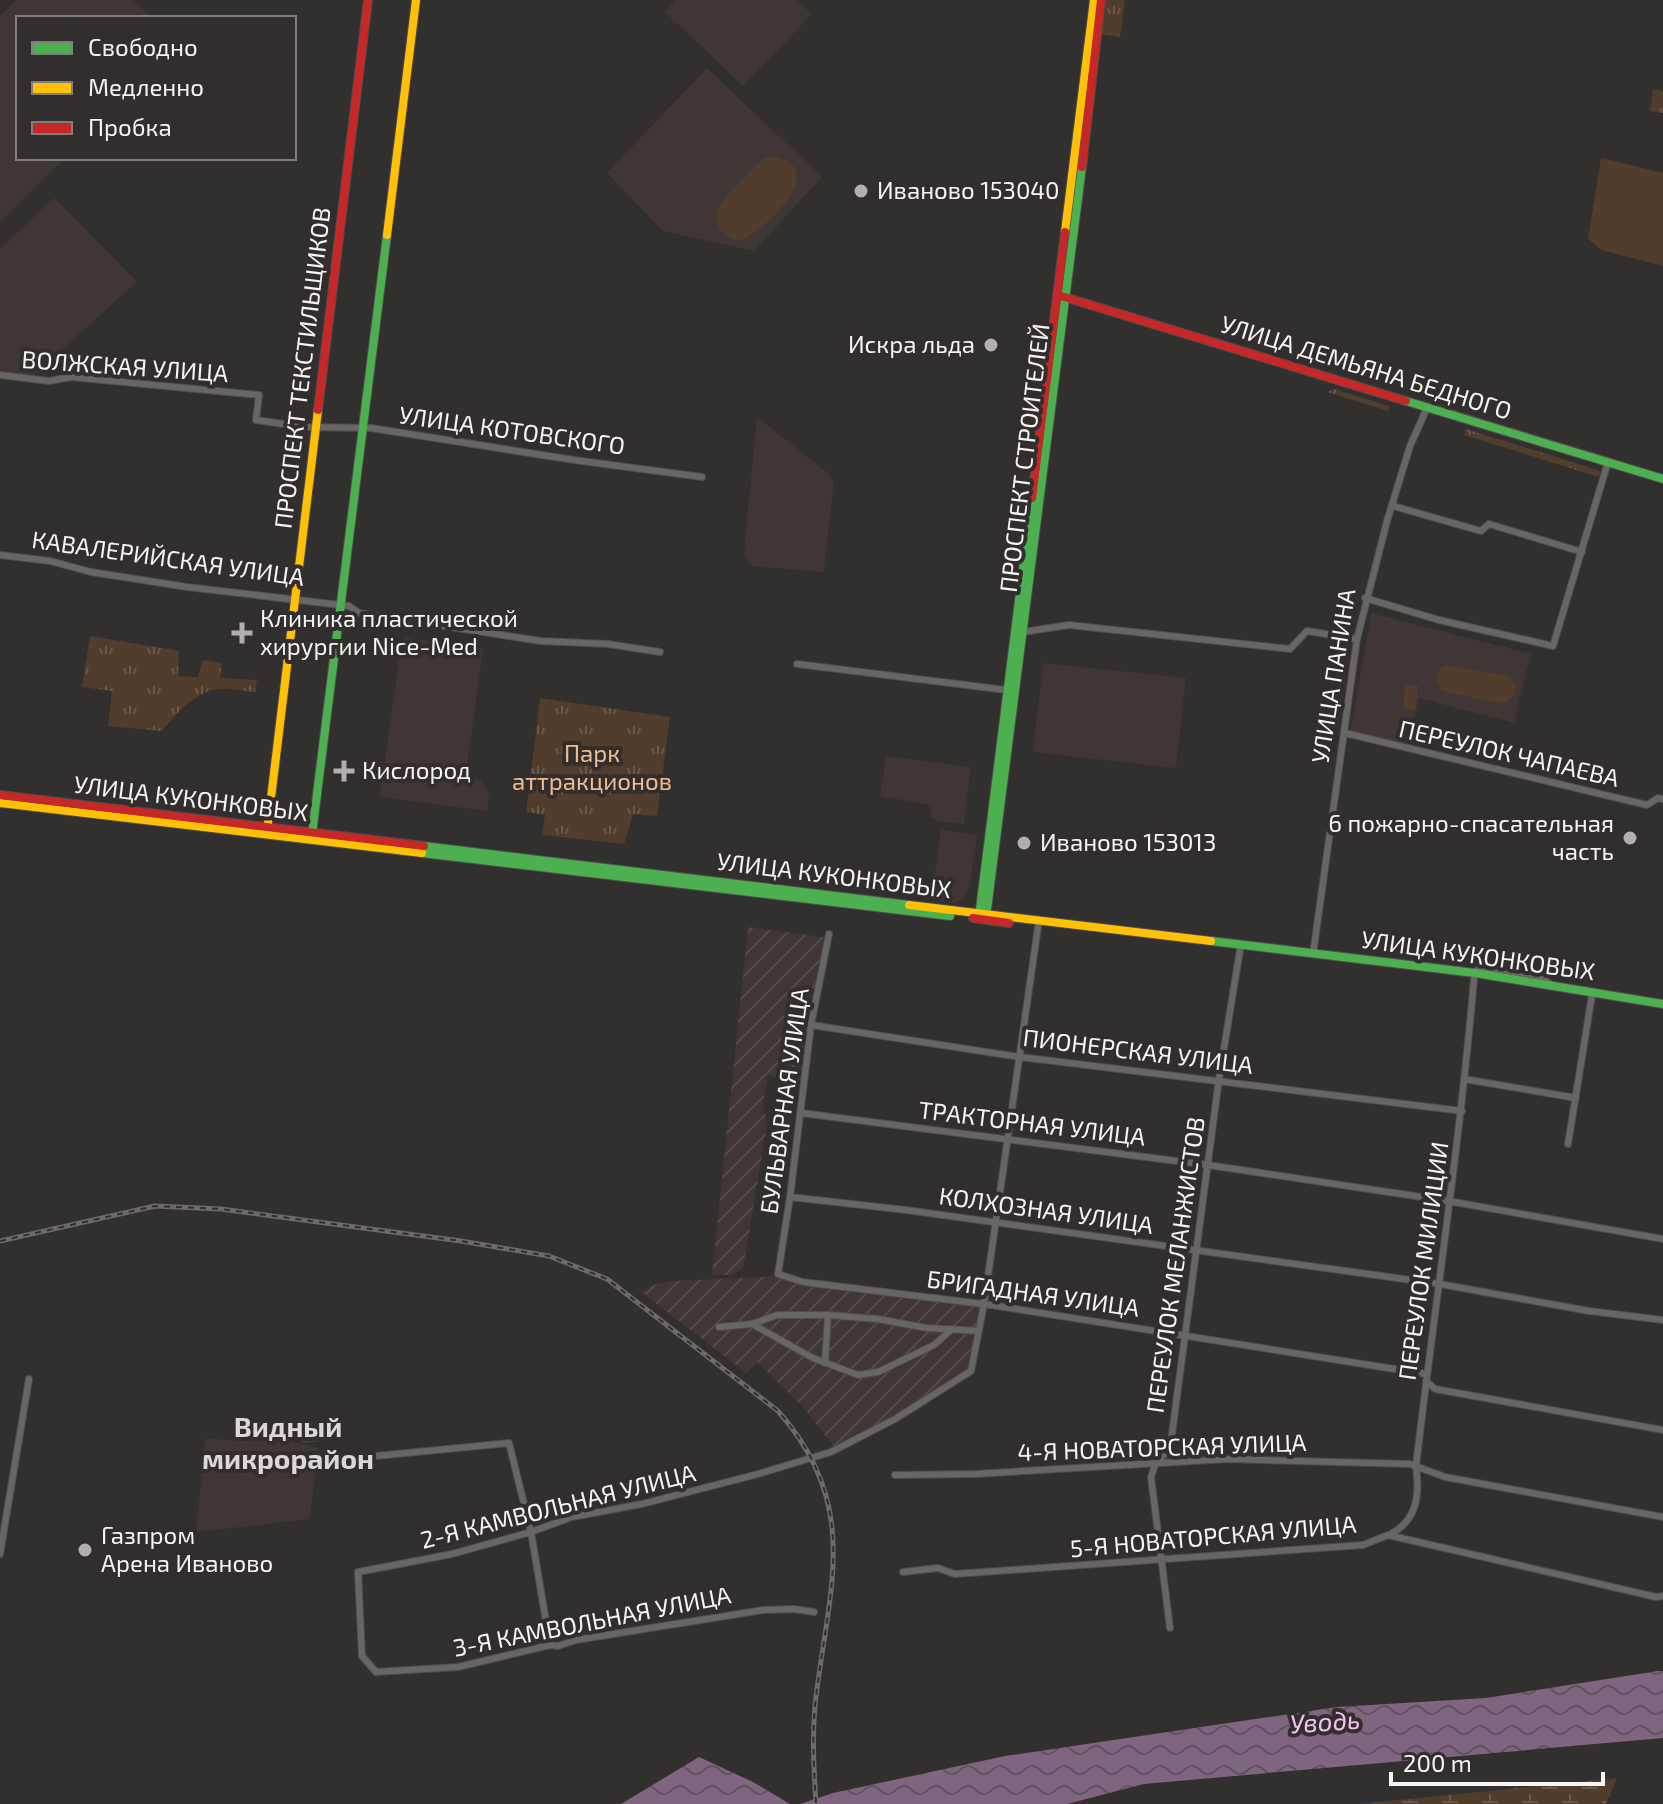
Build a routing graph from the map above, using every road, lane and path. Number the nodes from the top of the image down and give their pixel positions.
1 (368, 0) edge
2 (416, 0) edge
3 (1094, 0) edge
4 (1101, 0) edge
5 (1084, 121) junction
6 (1061, 296) junction
7 (0, 375) edge
8 (1427, 408) junction
9 (316, 428) junction
10 (362, 429) junction
11 (1608, 462) junction
12 (702, 477) dead end
13 (1663, 479) edge
14 (1393, 506) junction
15 (1582, 552) junction
16 (0, 555) edge
17 (295, 598) junction
18 (1365, 598) junction
19 (340, 605) junction
20 (1018, 631) junction
21 (1357, 639) junction
22 (660, 652) dead end
23 (797, 664) dead end
24 (1010, 690) junction
25 (1345, 733) junction
26 (0, 795) edge
27 (1663, 799) edge
28 (0, 803) edge
29 (314, 813) junction
30 (267, 832) junction
31 (301, 832) junction
32 (286, 834) junction
33 (312, 834) junction
34 (745, 888) junction
35 (983, 917) junction
36 (1039, 923) junction
37 (829, 934) dead end
38 (1240, 950) junction
39 (1313, 957) junction
40 (1474, 976) junction
41 (1592, 995) junction
42 (1663, 1006) edge
43 (811, 1025) junction
44 (1020, 1057) junction
45 (1219, 1079) junction
46 (1464, 1079) junction
47 (1576, 1098) junction
48 (1462, 1111) junction
49 (801, 1113) junction
50 (1009, 1138) junction
51 (1568, 1144) dead end
52 (1208, 1165) junction
53 (790, 1197) junction
54 (1448, 1201) junction
55 (996, 1224) junction
56 (1663, 1239) edge
57 (1196, 1250) junction
58 (778, 1274) joint
59 (1440, 1284) junction
60 (984, 1304) junction
61 (828, 1315) junction
62 (1663, 1320) edge
63 (752, 1324) junction
64 (719, 1327) dead end
65 (952, 1328) junction
66 (979, 1331) junction
67 (1184, 1335) junction
68 (825, 1363) junction
69 (1426, 1378) junction
70 (29, 1379) dead end
71 (1663, 1430) edge
72 (345, 1459) dead end
73 (1156, 1462) junction
74 (1416, 1466) junction
75 (895, 1475) dead end
76 (1663, 1517) edge
77 (531, 1532) junction
78 (1388, 1535) junction
79 (0, 1554) edge
80 (1162, 1560) junction
81 (903, 1572) dead end
82 (1663, 1596) edge
83 (814, 1612) dead end
84 (1170, 1628) dead end
85 (550, 1645) junction
86 (376, 1672) joint

1 - 9 main road, ПРОСПЕКТ ТЕКСТИЛЬЩИКОВ
2 - 10 main road
3 - 5 main road, ПРОСПЕКТ СТРОИТЕЛЕЙ
4 - 5 main road, ПРОСПЕКТ СТРОИТЕЛЕЙ
5 - 6 main road, ПРОСПЕКТ СТРОИТЕЛЕЙ
6 - 8 main road, УЛИЦА ДЕМЬЯНА БЕДНОГО
6 - 20 main road, ПРОСПЕКТ СТРОИТЕЛЕЙ
7 - 9 street, ВОЛЖСКАЯ УЛИЦА
8 - 11 main road, УЛИЦА ДЕМЬЯНА БЕДНОГО
8 - 14 street, УЛИЦА ПАНИНА
9 - 10 street, УЛИЦА КОТОВСКОГО
9 - 17 main road, ПРОСПЕКТ ТЕКСТИЛЬЩИКОВ
10 - 12 street, УЛИЦА КОТОВСКОГО
10 - 19 main road
11 - 13 main road, УЛИЦА ДЕМЬЯНА БЕДНОГО
11 - 15 street
14 - 15 street
14 - 18 street, УЛИЦА ПАНИНА
15 - 18 street
16 - 17 street, КАВАЛЕРИЙСКАЯ УЛИЦА
17 - 19 street, КАВАЛЕРИЙСКАЯ УЛИЦА
17 - 30 main road, ПРОСПЕКТ ТЕКСТИЛЬЩИКОВ
18 - 21 street, УЛИЦА ПАНИНА
19 - 22 street, КАВАЛЕРИЙСКАЯ УЛИЦА
19 - 29 main road
20 - 21 street
20 - 24 main road, ПРОСПЕКТ СТРОИТЕЛЕЙ
21 - 25 street, УЛИЦА ПАНИНА
23 - 24 street
24 - 35 main road, ПРОСПЕКТ СТРОИТЕЛЕЙ
25 - 27 street, ПЕРЕУЛОК ЧАПАЕВА
25 - 39 street, УЛИЦА ПАНИНА
26 - 30 main road, УЛИЦА КУКОНКОВЫХ
28 - 30 main road, УЛИЦА КУКОНКОВЫХ
29 - 31 main road
29 - 33 main road
30 - 32 main road, УЛИЦА КУКОНКОВЫХ
31 - 32 main road
31 - 33 main road, УЛИЦА КУКОНКОВЫХ
32 - 33 main road
32 - 34 main road, УЛИЦА КУКОНКОВЫХ
33 - 34 main road, УЛИЦА КУКОНКОВЫХ
34 - 35 main road, УЛИЦА КУКОНКОВЫХ
35 - 36 main road, УЛИЦА КУКОНКОВЫХ
36 - 38 main road, УЛИЦА КУКОНКОВЫХ
36 - 39 main road, УЛИЦА КУКОНКОВЫХ
36 - 44 street, 2-Я КАМВОЛЬНАЯ УЛИЦА
37 - 43 street, БУЛЬВАРНАЯ УЛИЦА
38 - 39 main road, УЛИЦА КУКОНКОВЫХ
38 - 45 street, ПЕРЕУЛОК МЕЛАНЖИСТОВ
39 - 40 main road, УЛИЦА КУКОНКОВЫХ
40 - 41 main road, УЛИЦА КУКОНКОВЫХ
40 - 42 main road, УЛИЦА КУКОНКОВЫХ
40 - 46 street, ПЕРЕУЛОК МИЛИЦИИ
41 - 42 main road, УЛИЦА КУКОНКОВЫХ
41 - 47 street
43 - 44 street, ПИОНЕРСКАЯ УЛИЦА
43 - 49 street, БУЛЬВАРНАЯ УЛИЦА
44 - 45 street, ПИОНЕРСКАЯ УЛИЦА
44 - 50 street, 2-Я КАМВОЛЬНАЯ УЛИЦА
45 - 48 street, ПИОНЕРСКАЯ УЛИЦА
45 - 52 street, ПЕРЕУЛОК МЕЛАНЖИСТОВ
46 - 47 street
46 - 48 street, ПЕРЕУЛОК МИЛИЦИИ
47 - 51 street
48 - 54 street, ПЕРЕУЛОК МИЛИЦИИ
49 - 50 street, ТРАКТОРНАЯ УЛИЦА
49 - 53 street, БУЛЬВАРНАЯ УЛИЦА
50 - 52 street, ТРАКТОРНАЯ УЛИЦА
50 - 55 street, 2-Я КАМВОЛЬНАЯ УЛИЦА
52 - 54 street, ТРАКТОРНАЯ УЛИЦА
52 - 57 street, ПЕРЕУЛОК МЕЛАНЖИСТОВ
53 - 55 street, КОЛХОЗНАЯ УЛИЦА
53 - 58 street, БУЛЬВАРНАЯ УЛИЦА
54 - 56 street, ТРАКТОРНАЯ УЛИЦА
54 - 59 street, ПЕРЕУЛОК МИЛИЦИИ
55 - 57 street, КОЛХОЗНАЯ УЛИЦА
55 - 60 street, 2-Я КАМВОЛЬНАЯ УЛИЦА
57 - 59 street, КОЛХОЗНАЯ УЛИЦА
57 - 67 street, ПЕРЕУЛОК МЕЛАНЖИСТОВ
58 - 60 street, БРИГАДНАЯ УЛИЦА
59 - 62 street, КОЛХОЗНАЯ УЛИЦА
59 - 69 street, ПЕРЕУЛОК МИЛИЦИИ
60 - 66 street, 2-Я КАМВОЛЬНАЯ УЛИЦА
60 - 67 street, БРИГАДНАЯ УЛИЦА
61 - 63 street
61 - 65 street
61 - 68 street
63 - 64 street
63 - 68 street
65 - 66 street
65 - 68 street
66 - 77 street, 2-Я КАМВОЛЬНАЯ УЛИЦА
67 - 69 street, БРИГАДНАЯ УЛИЦА
67 - 73 street, ПЕРЕУЛОК МЕЛАНЖИСТОВ
69 - 71 street, БРИГАДНАЯ УЛИЦА
69 - 74 street, ПЕРЕУЛОК МИЛИЦИИ
70 - 79 street
72 - 77 street
73 - 74 street, 4-Я НОВАТОРСКАЯ УЛИЦА
73 - 75 street, 4-Я НОВАТОРСКАЯ УЛИЦА
73 - 80 street, ПЕРЕУЛОК МЕЛАНЖИСТОВ
74 - 76 street, 4-Я НОВАТОРСКАЯ УЛИЦА
74 - 78 street, ПЕРЕУЛОК МИЛИЦИИ
77 - 85 street
77 - 86 street, 2-Я КАМВОЛЬНАЯ УЛИЦА
78 - 80 street, 5-Я НОВАТОРСКАЯ УЛИЦА
78 - 82 street, 5-Я НОВАТОРСКАЯ УЛИЦА
80 - 81 street, 5-Я НОВАТОРСКАЯ УЛИЦА
80 - 84 street, ПЕРЕУЛОК МЕЛАНЖИСТОВ
83 - 85 street, 3-Я КАМВОЛЬНАЯ УЛИЦА
85 - 86 street, 3-Я КАМВОЛЬНАЯ УЛИЦА

